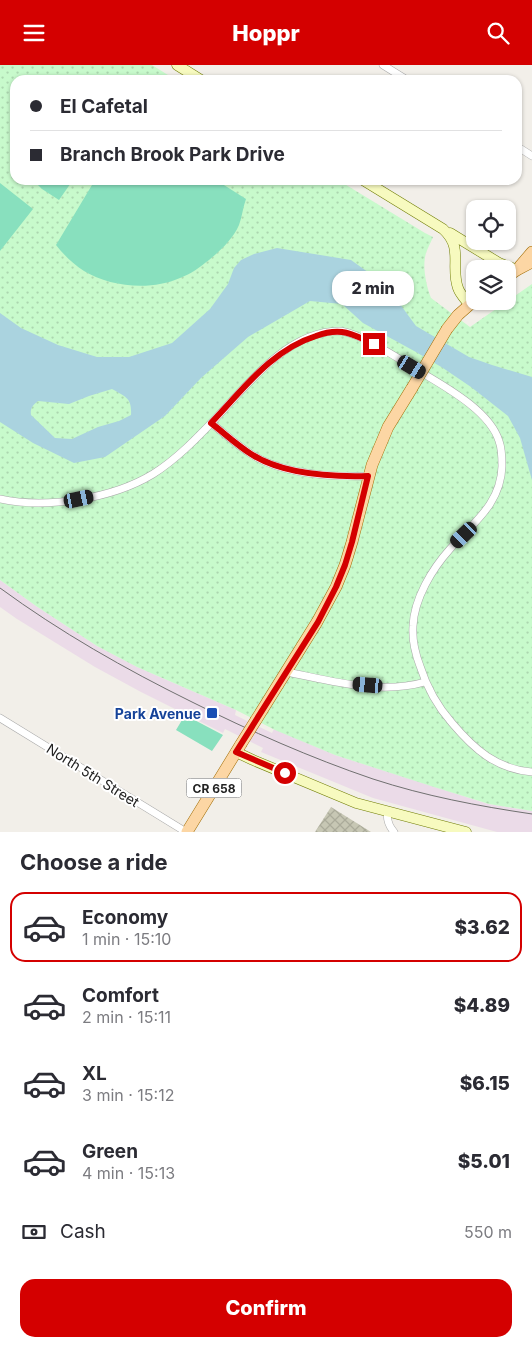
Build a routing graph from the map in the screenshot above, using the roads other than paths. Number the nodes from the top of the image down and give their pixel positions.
1 (177, 65) edge
2 (383, 65) edge
3 (193, 75) edge
4 (399, 75) edge
5 (371, 185) edge
6 (443, 229) junction
7 (532, 252) edge
8 (494, 260) edge
9 (532, 262) edge
10 (516, 269) edge
11 (516, 271) edge
12 (466, 298) edge
13 (466, 308) edge
14 (211, 423) junction
15 (368, 476) junction
16 (0, 499) edge
17 (287, 672) junction
18 (425, 682) junction
19 (0, 718) edge
20 (239, 748) junction
21 (532, 772) edge
22 (388, 811) junction
23 (186, 832) edge
24 (394, 832) edge
25 (466, 832) edge

1 - 3 street
2 - 4 street
5 - 6 street
6 - 8 street
6 - 12 street
7 - 10 main road
9 - 11 main road
13 - 15 main road, CR 658, bridge
14 - 15 street
14 - 16 street
14 - 18 street
15 - 17 main road, CR 658
17 - 18 street
17 - 20 main road, CR 658, bridge
18 - 21 street
19 - 23 street, North 5th Street
20 - 22 street
20 - 23 main road, CR 658
22 - 24 street
22 - 25 street

